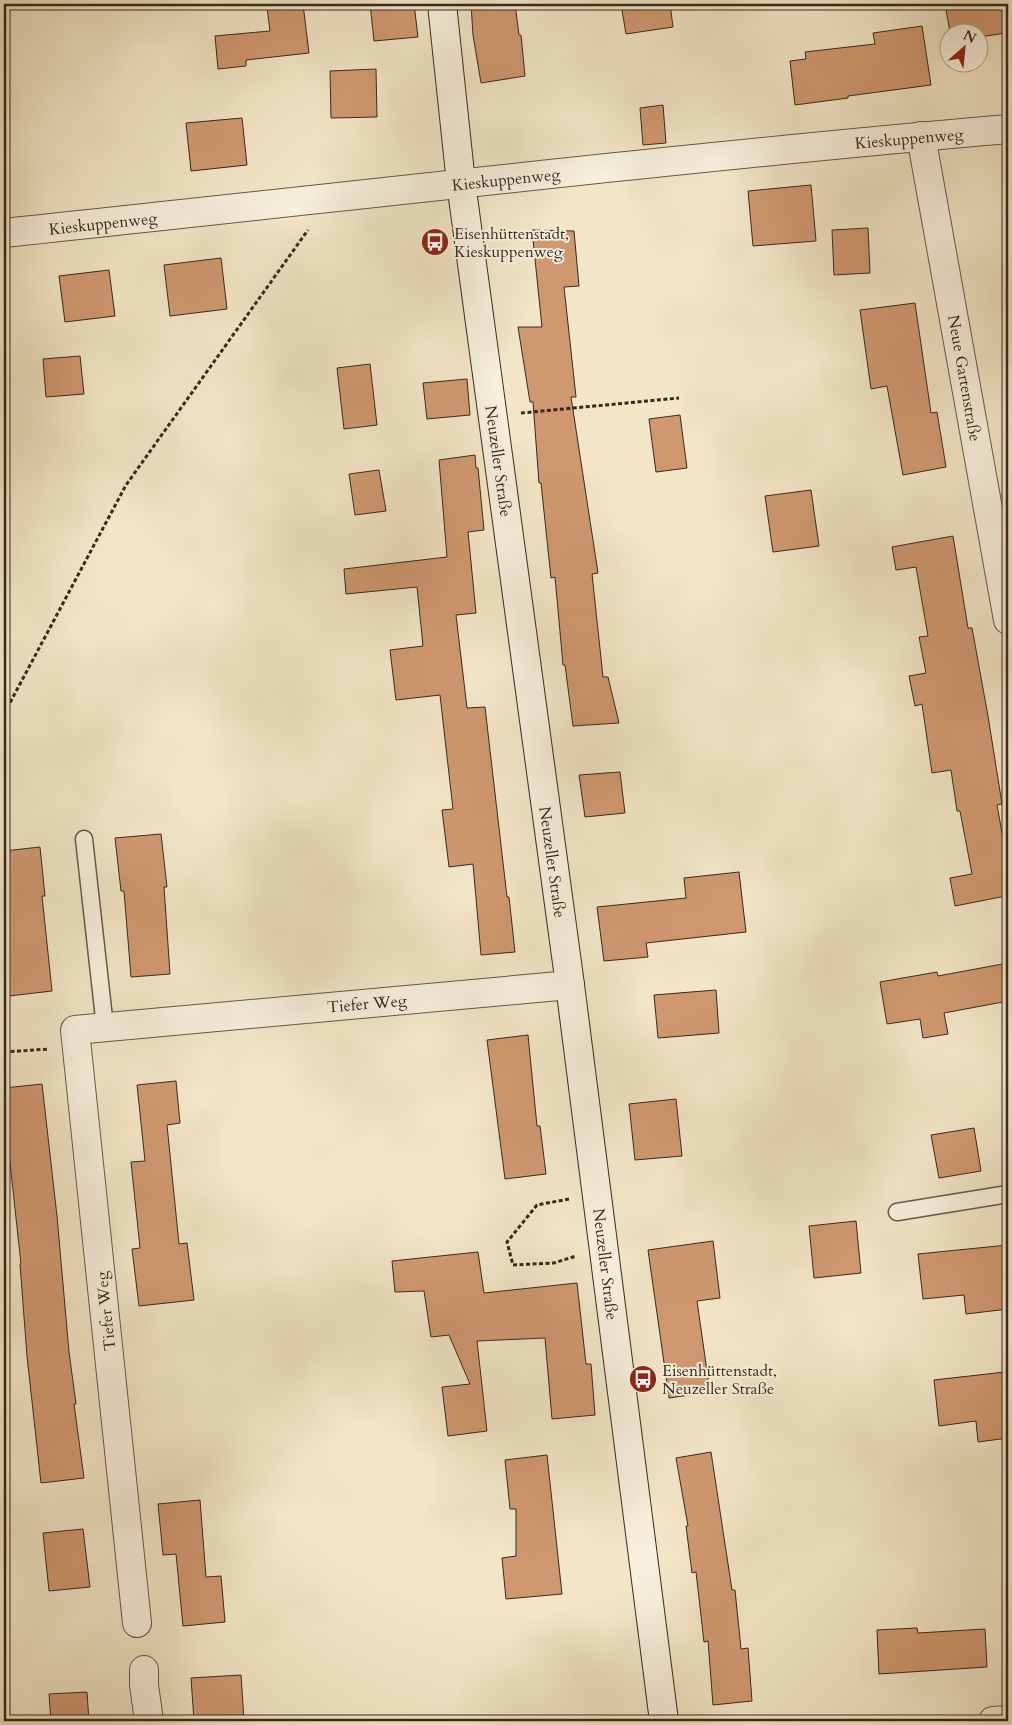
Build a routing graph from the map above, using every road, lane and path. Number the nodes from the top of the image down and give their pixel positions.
1 (442, 4) edge
2 (1008, 129) edge
3 (921, 136) junction
4 (461, 183) junction
5 (330, 199) junction
6 (4, 233) edge
7 (679, 398) dead end
8 (493, 416) junction
9 (1008, 620) edge
10 (4, 714) edge
11 (84, 839) dead end
12 (570, 985) junction
13 (105, 1027) junction
14 (77, 1047) junction
15 (4, 1052) edge
16 (597, 1193) junction
17 (1008, 1194) edge
18 (897, 1212) dead end
19 (604, 1247) junction
20 (1008, 1342) edge
21 (1003, 1343) dead end
22 (137, 1623) dead end
23 (144, 1670) dead end
24 (1008, 1720) edge
25 (149, 1721) edge
26 (664, 1721) edge
27 (993, 1721) edge

1 - 4 street, Neuzeller Straße
2 - 3 street, Kieskuppenweg
3 - 4 street, Kieskuppenweg
3 - 9 street, Neue Gartenstraße
4 - 5 street, Kieskuppenweg
4 - 8 street, Neuzeller Straße
5 - 6 street, Kieskuppenweg
5 - 10 path
7 - 8 path
8 - 12 street, Neuzeller Straße
11 - 13 lane
12 - 13 street, Tiefer Weg
12 - 16 street, Neuzeller Straße
13 - 14 street, Tiefer Weg
14 - 15 path
14 - 22 street, Tiefer Weg
16 - 19 street, Neuzeller Straße
16 - 19 path
17 - 18 lane
19 - 26 street, Neuzeller Straße
20 - 21 path
23 - 25 street
24 - 27 street

